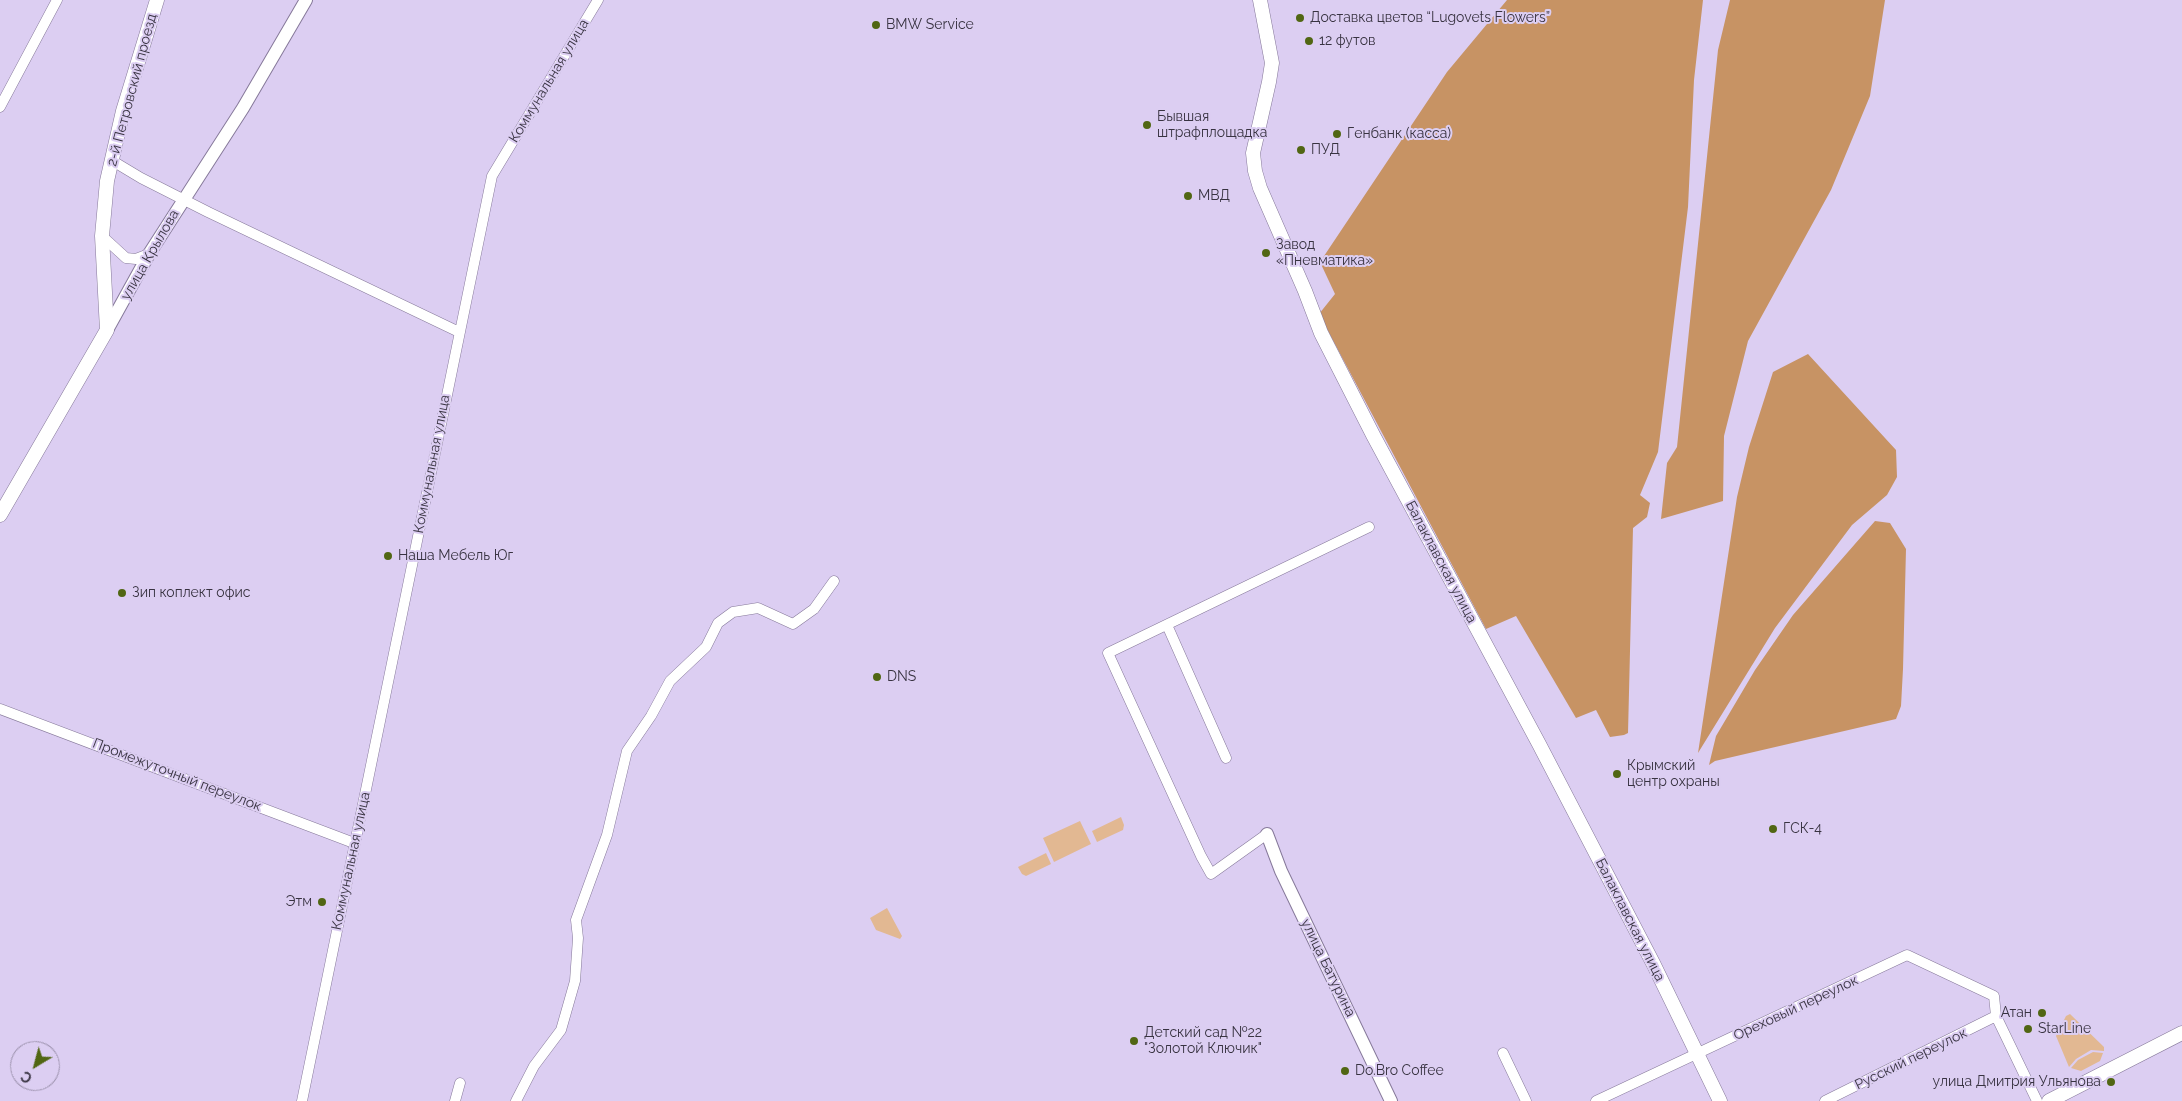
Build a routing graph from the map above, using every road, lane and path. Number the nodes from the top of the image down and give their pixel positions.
1 (57, 0) edge
2 (157, 0) edge
3 (306, 0) edge
4 (598, 0) edge
5 (1260, 0) edge
6 (0, 107) edge
7 (112, 160) junction
8 (184, 198) junction
9 (102, 236) junction
10 (149, 254) junction
11 (106, 330) junction
12 (458, 332) junction
13 (0, 515) edge
14 (1369, 527) dead end
15 (834, 581) dead end
16 (1167, 626) junction
17 (0, 709) edge
18 (1226, 758) dead end
19 (1266, 834) joint
20 (354, 842) junction
21 (1996, 1016) junction
22 (2182, 1033) edge
23 (1502, 1053) dead end
24 (1698, 1054) junction
25 (460, 1083) dead end
26 (302, 1101) edge
27 (455, 1101) edge
28 (516, 1101) edge
29 (1391, 1101) edge
30 (1526, 1101) edge
31 (1596, 1101) edge
32 (1720, 1101) edge
33 (1825, 1101) edge
34 (2037, 1101) edge
35 (2049, 1101) edge

1 - 6 street
2 - 7 main road, 2-й Петровский проезд
3 - 8 street, улица Крылова
4 - 12 street, Коммунальная улица
5 - 24 main road, Балаклавская улица
7 - 8 street
7 - 9 main road, 2-й Петровский проезд
8 - 10 street, улица Крылова
8 - 12 street
9 - 10 street
9 - 11 main road, 2-й Петровский проезд
10 - 11 street, улица Крылова
11 - 13 main road, улица Крылова
12 - 20 street, Коммунальная улица
14 - 16 street
15 - 28 street
16 - 18 street
16 - 19 street
17 - 20 street, Промежуточный переулок
19 - 29 street, улица Батурина
20 - 26 street, Коммунальная улица
21 - 24 street, Ореховый переулок
21 - 33 street, Русский переулок
21 - 34 street
22 - 35 main road
23 - 30 street
24 - 31 street, Ореховый переулок
24 - 32 main road, Балаклавская улица
25 - 27 street

